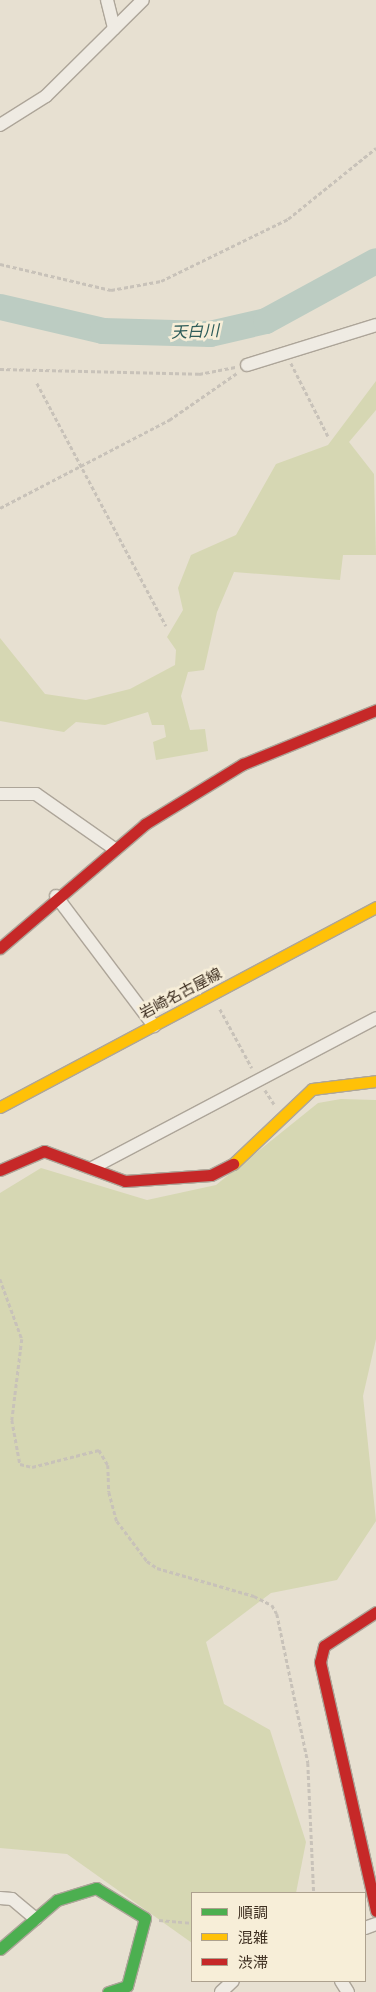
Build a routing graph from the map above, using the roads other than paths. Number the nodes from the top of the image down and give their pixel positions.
1 (107, 0) edge
2 (142, 0) edge
3 (114, 28) junction
4 (0, 125) edge
5 (376, 324) edge
6 (247, 365) road end
7 (376, 710) edge
8 (0, 794) edge
9 (113, 848) junction
10 (56, 896) junction
11 (376, 907) edge
12 (0, 948) edge
13 (376, 1018) edge
14 (154, 1026) junction
15 (376, 1081) edge
16 (0, 1107) edge
17 (92, 1168) junction
18 (0, 1170) edge
19 (376, 1612) edge
20 (0, 1898) edge
21 (376, 1911) edge
22 (36, 1919) junction
23 (0, 1949) edge
24 (232, 1982) edge
25 (108, 1992) edge
26 (221, 1992) edge

1 - 3 street
2 - 3 street
3 - 4 street
5 - 6 street
7 - 9 street
8 - 9 street
9 - 10 street
10 - 12 street
10 - 14 street
11 - 14 street, 岩崎名古屋線
13 - 17 street
14 - 16 street, 岩崎名古屋線
15 - 17 street
17 - 18 street
19 - 21 street
20 - 22 street
22 - 23 street
22 - 25 street
24 - 26 street

